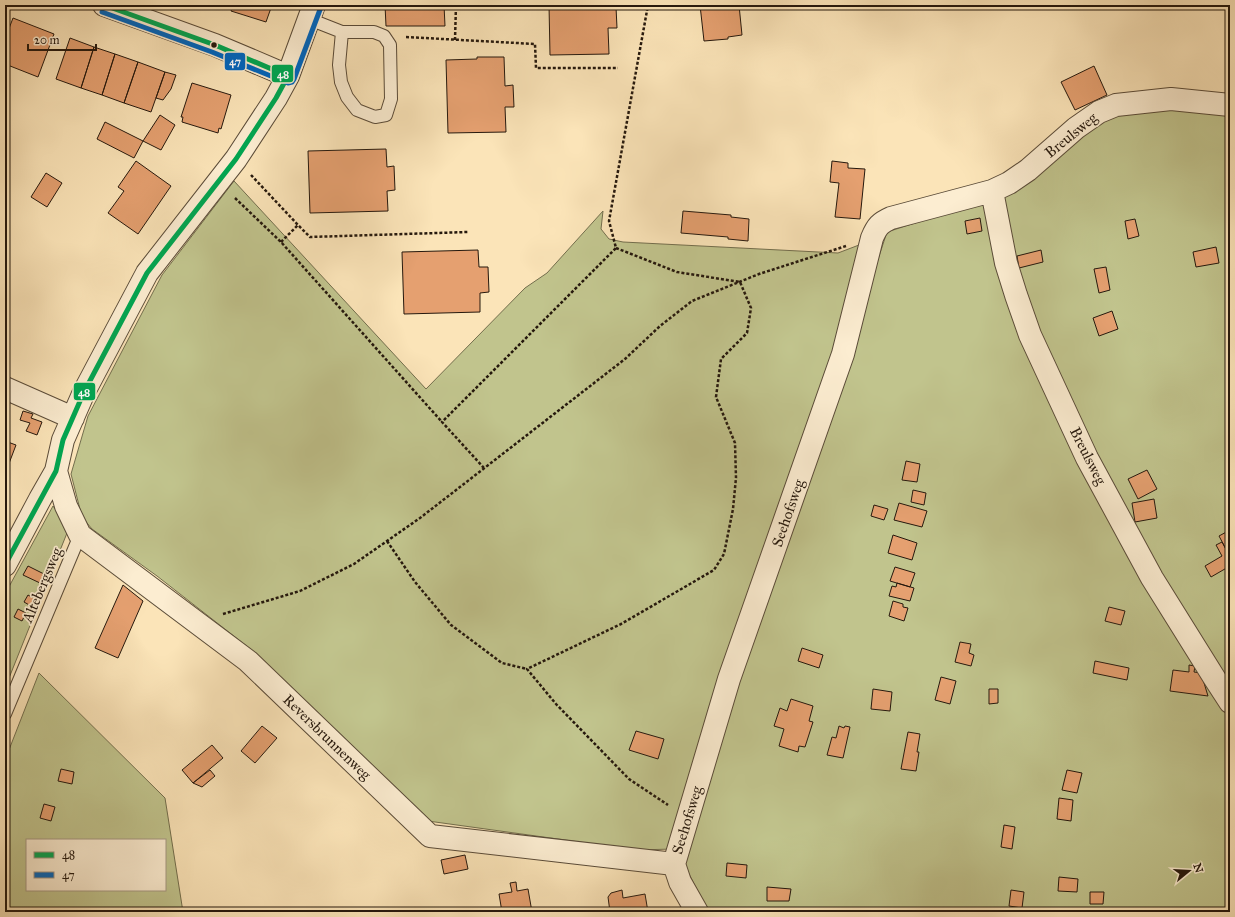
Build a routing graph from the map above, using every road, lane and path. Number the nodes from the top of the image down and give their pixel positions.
1 (104, 5) edge
2 (456, 5) edge
3 (648, 5) edge
4 (136, 10) edge
5 (311, 12) edge
6 (342, 32) junction
7 (384, 36) junction
8 (455, 40) junction
9 (618, 68) dead end
10 (288, 76) junction
11 (1230, 105) edge
12 (236, 159) junction
13 (218, 181) junction
14 (992, 191) junction
15 (942, 204) joint
16 (298, 225) junction
17 (468, 232) dead end
18 (872, 238) junction
19 (281, 242) junction
20 (616, 248) junction
21 (740, 282) junction
22 (5, 388) edge
23 (73, 418) junction
24 (442, 422) junction
25 (484, 468) junction
26 (56, 472) junction
27 (80, 535) junction
28 (387, 541) junction
29 (5, 565) edge
30 (252, 605) dead end
31 (527, 669) junction
32 (1230, 702) edge
33 (5, 714) edge
34 (688, 819) junction
35 (674, 864) junction
36 (697, 912) edge

1 - 4 street
2 - 8 path
3 - 20 path
4 - 10 street
5 - 6 lane
5 - 10 street
6 - 7 lane
6 - 7 lane
7 - 8 path
8 - 9 path
10 - 12 street
11 - 14 street, Breulsweg
12 - 13 street
12 - 16 path
13 - 19 path
13 - 23 street
14 - 15 street, Breulsweg
14 - 32 street, Breulsweg
15 - 18 street, Seehofsweg
16 - 17 path
16 - 19 path
18 - 21 path
18 - 34 street, Seehofsweg
19 - 24 path
20 - 21 path
20 - 24 path
21 - 25 path
21 - 31 path
22 - 23 street
23 - 26 street
24 - 25 path
25 - 28 path
26 - 27 street, Reversbrunnenweg
26 - 29 street
27 - 33 lane, Altebergsweg
27 - 35 street, Reversbrunnenweg
28 - 30 path
28 - 31 path
31 - 34 path
34 - 35 street, Seehofsweg
35 - 36 street

